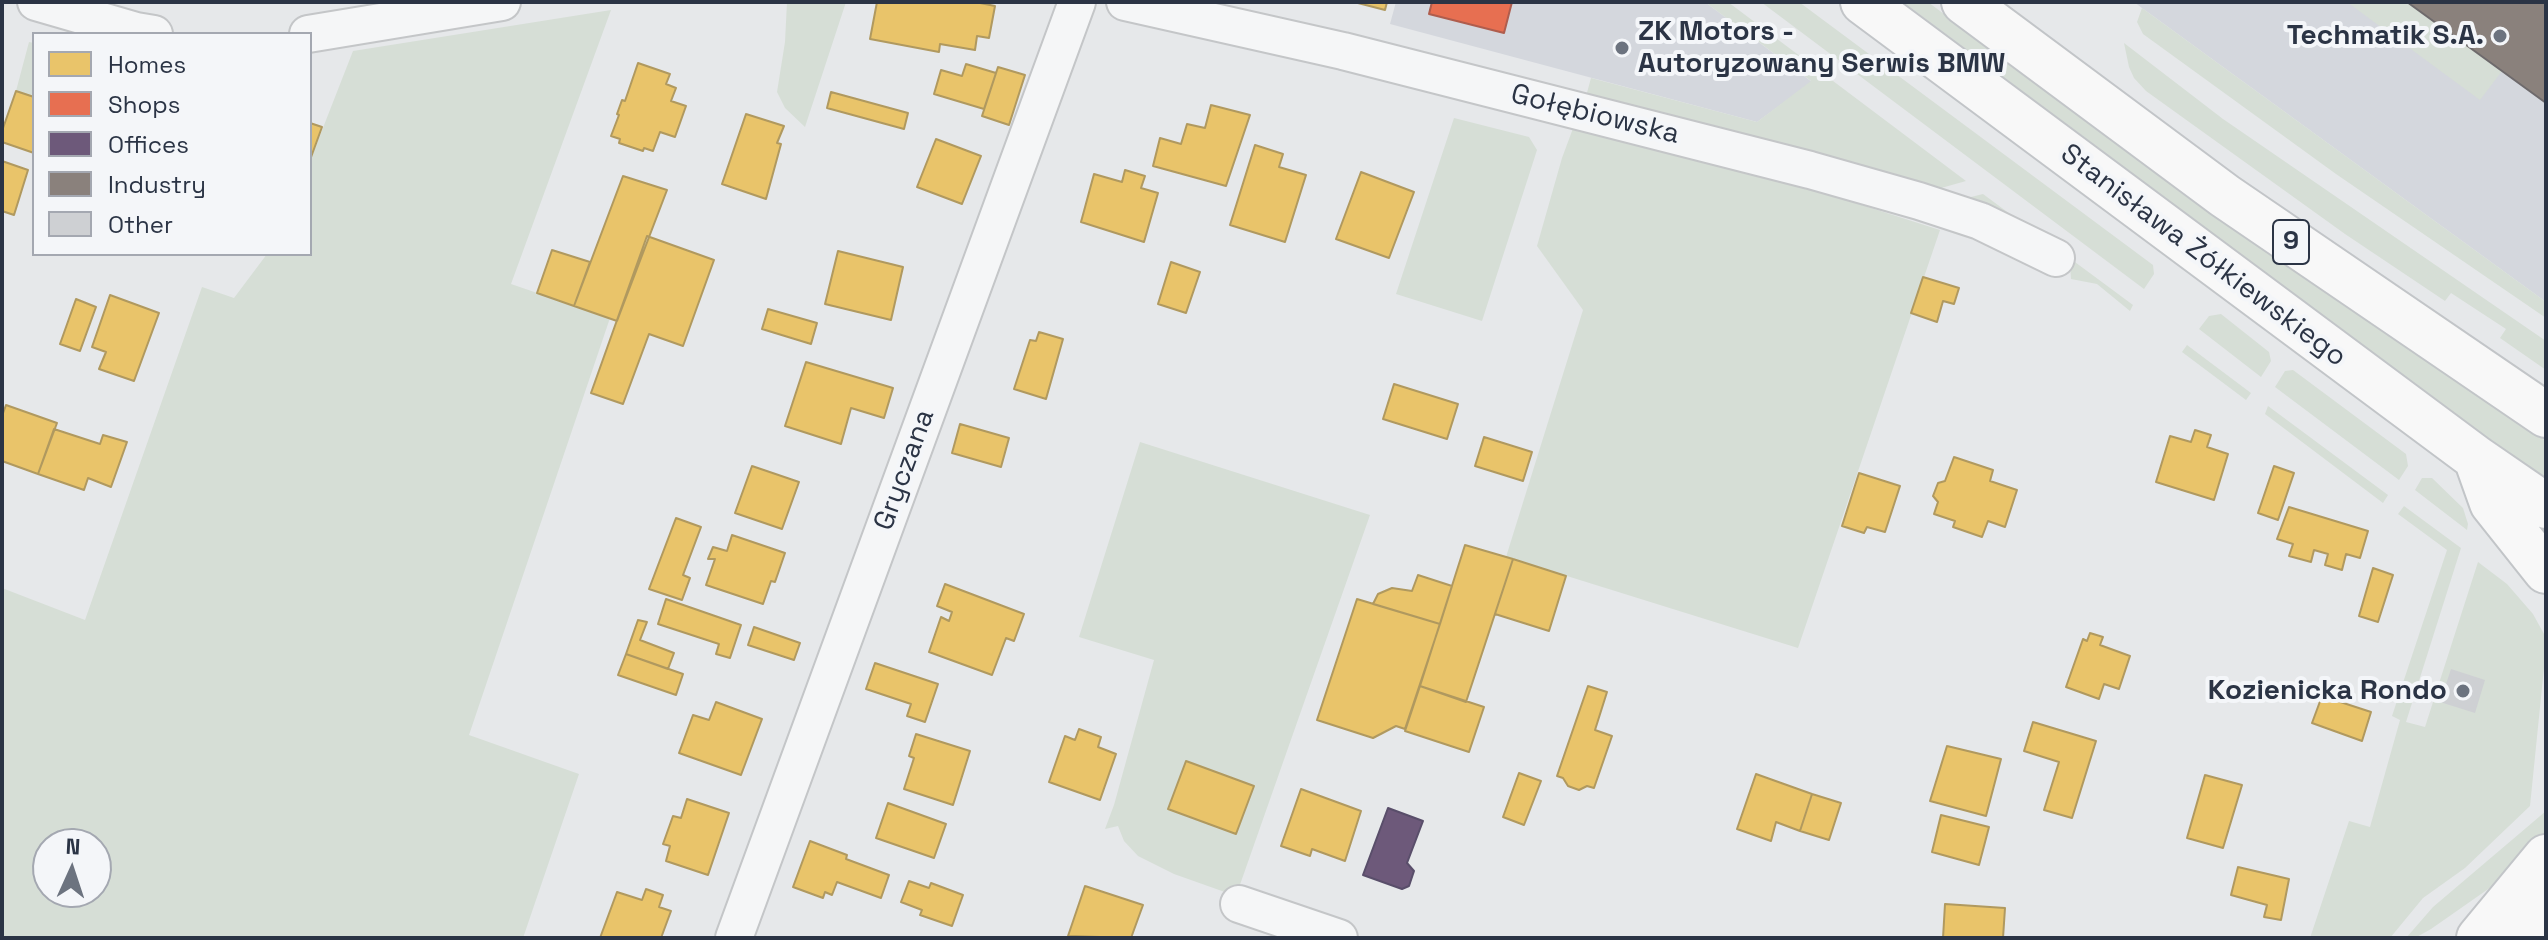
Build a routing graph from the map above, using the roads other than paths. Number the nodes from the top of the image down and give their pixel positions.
1 (36, 2) edge
2 (502, 2) edge
3 (1077, 2) edge
4 (1125, 2) edge
5 (1863, 2) edge
6 (1964, 2) edge
7 (145, 32) edge
8 (312, 33) edge
9 (2056, 258) dead end
10 (2546, 415) edge
11 (2476, 458) junction
12 (2546, 506) edge
13 (2546, 571) edge
14 (2546, 857) edge
15 (1239, 904) dead end
16 (2546, 913) edge
17 (734, 938) edge
18 (1339, 938) edge
19 (2482, 938) edge

1 - 7 street
2 - 8 street
3 - 17 street, Gryczana
4 - 9 street, Gołębiowska
5 - 11 main road, Stanisława Żółkiewskiego / 9
6 - 10 main road, 9
11 - 12 main road, Stanisława Żółkiewskiego / 9
11 - 13 main road
14 - 19 main road
15 - 18 street
16 - 19 main road

